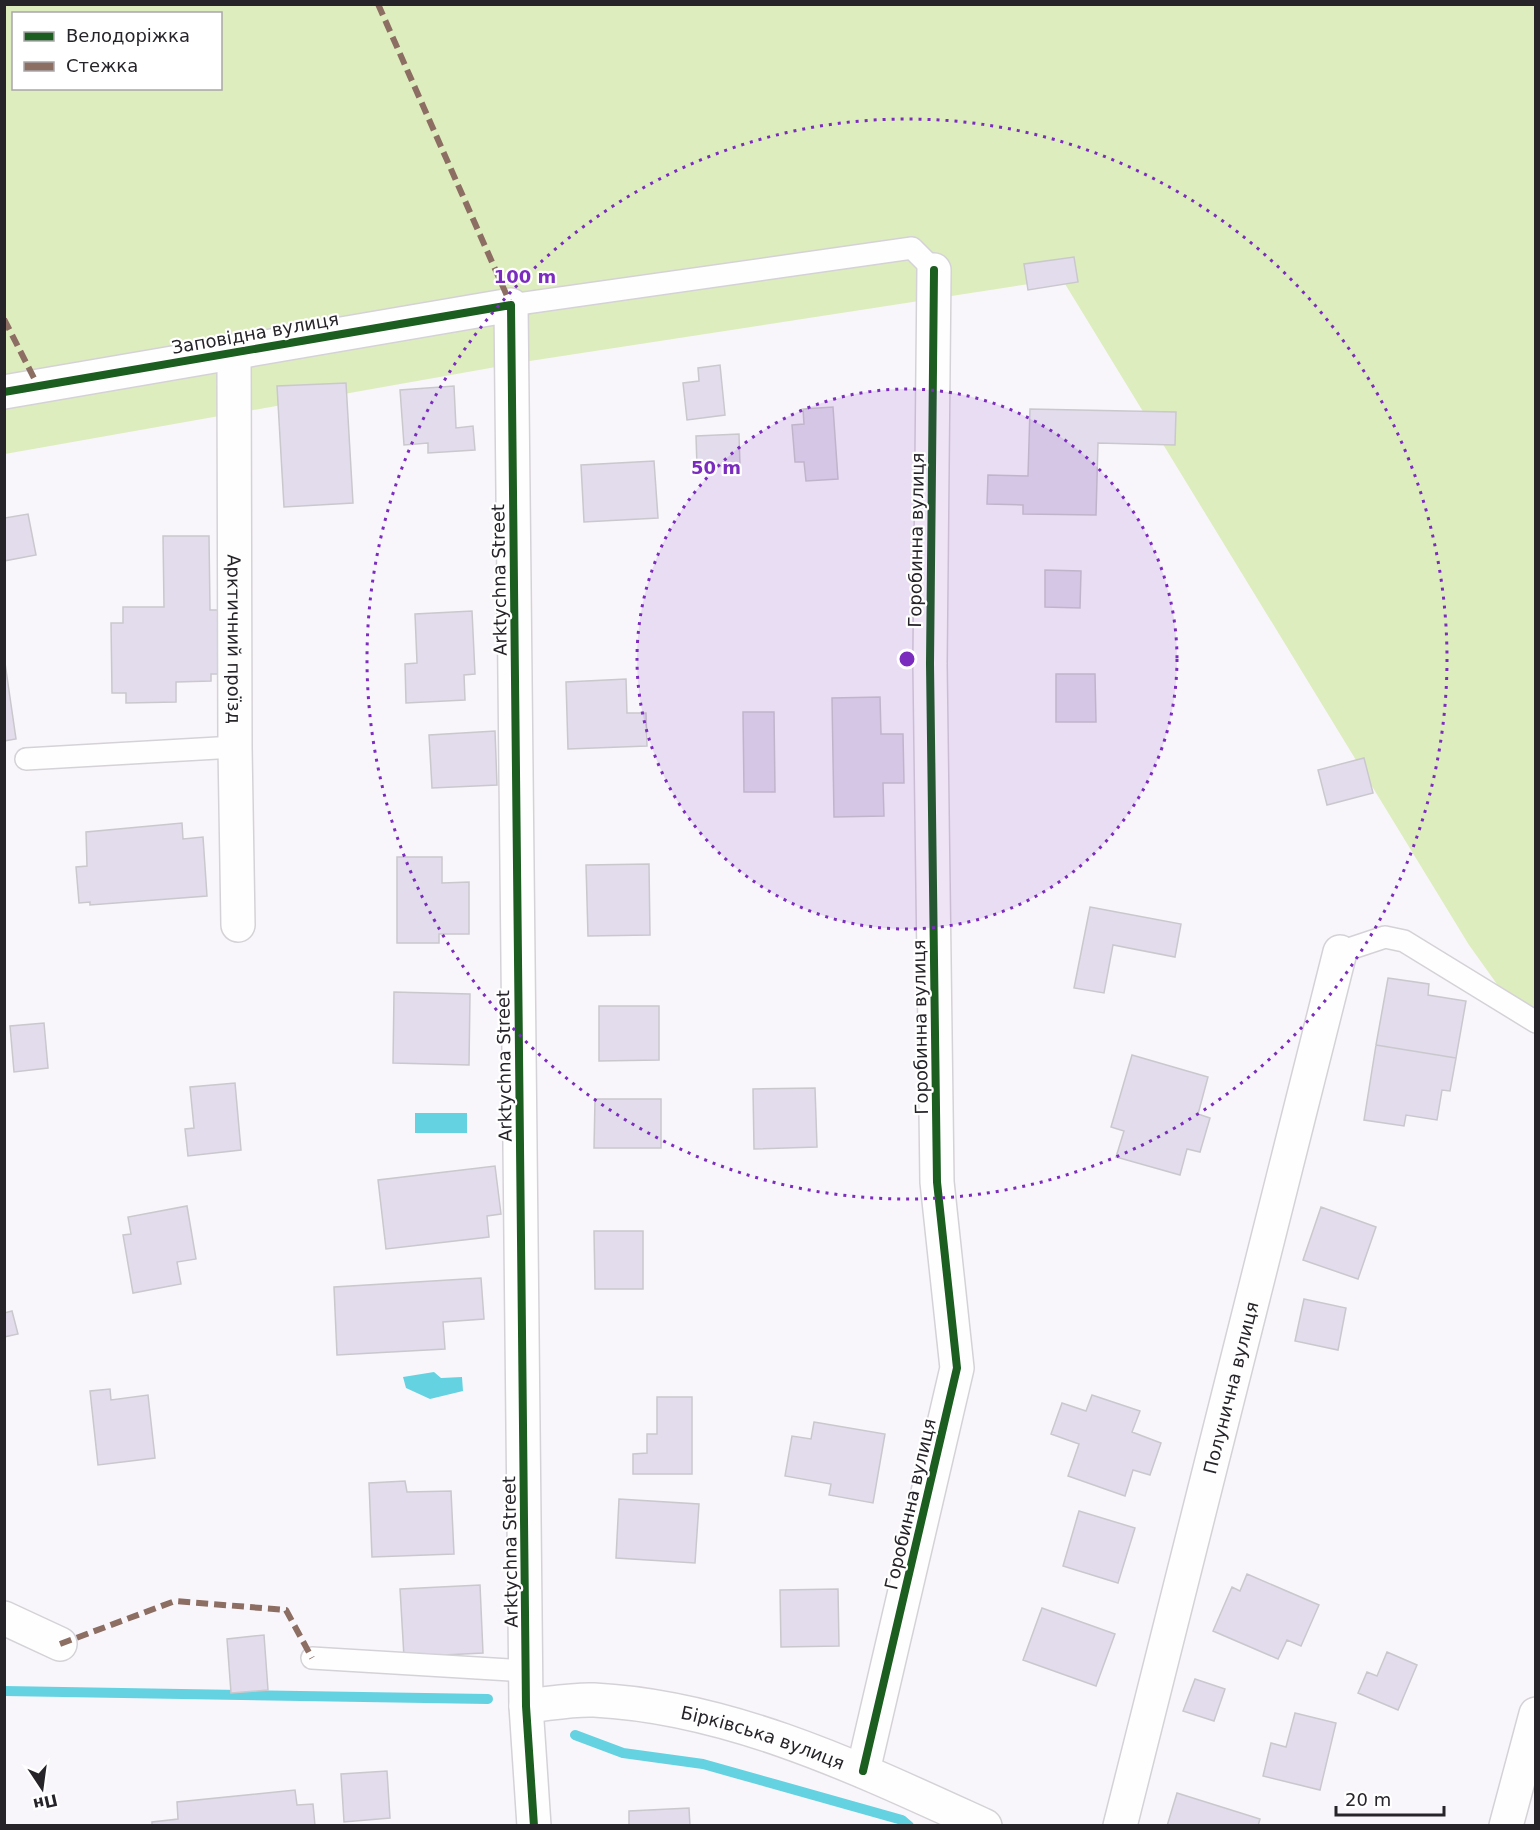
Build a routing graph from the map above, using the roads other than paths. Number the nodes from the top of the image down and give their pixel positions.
1 (934, 270) joint
2 (511, 305) junction
3 (234, 351) junction
4 (4, 392) edge
5 (235, 747) junction
6 (26, 759) dead end
7 (238, 925) dead end
8 (1340, 952) joint
9 (1536, 1022) edge
10 (4, 1618) edge
11 (60, 1644) dead end
12 (312, 1658) dead end
13 (526, 1671) junction
14 (526, 1706) junction
15 (1536, 1714) edge
16 (863, 1771) junction
17 (534, 1826) edge
18 (985, 1826) edge
19 (1120, 1826) edge
20 (1506, 1826) edge

1 - 2 lane
1 - 16 street, Горобинна вулиця
2 - 3 street, Заповідна вулиця
2 - 13 street, Arktychna Street
3 - 4 street, Заповідна вулиця
3 - 5 street, Арктичний проїзд
5 - 6 lane
5 - 7 street, Арктичний проїзд
8 - 9 lane
8 - 19 street, Полунична вулиця
10 - 11 street
12 - 13 lane
13 - 14 street, Arktychna Street
14 - 16 street, Бірківська вулиця
14 - 17 street, Arktychna Street
15 - 20 street
16 - 18 street, Бірківська вулиця

